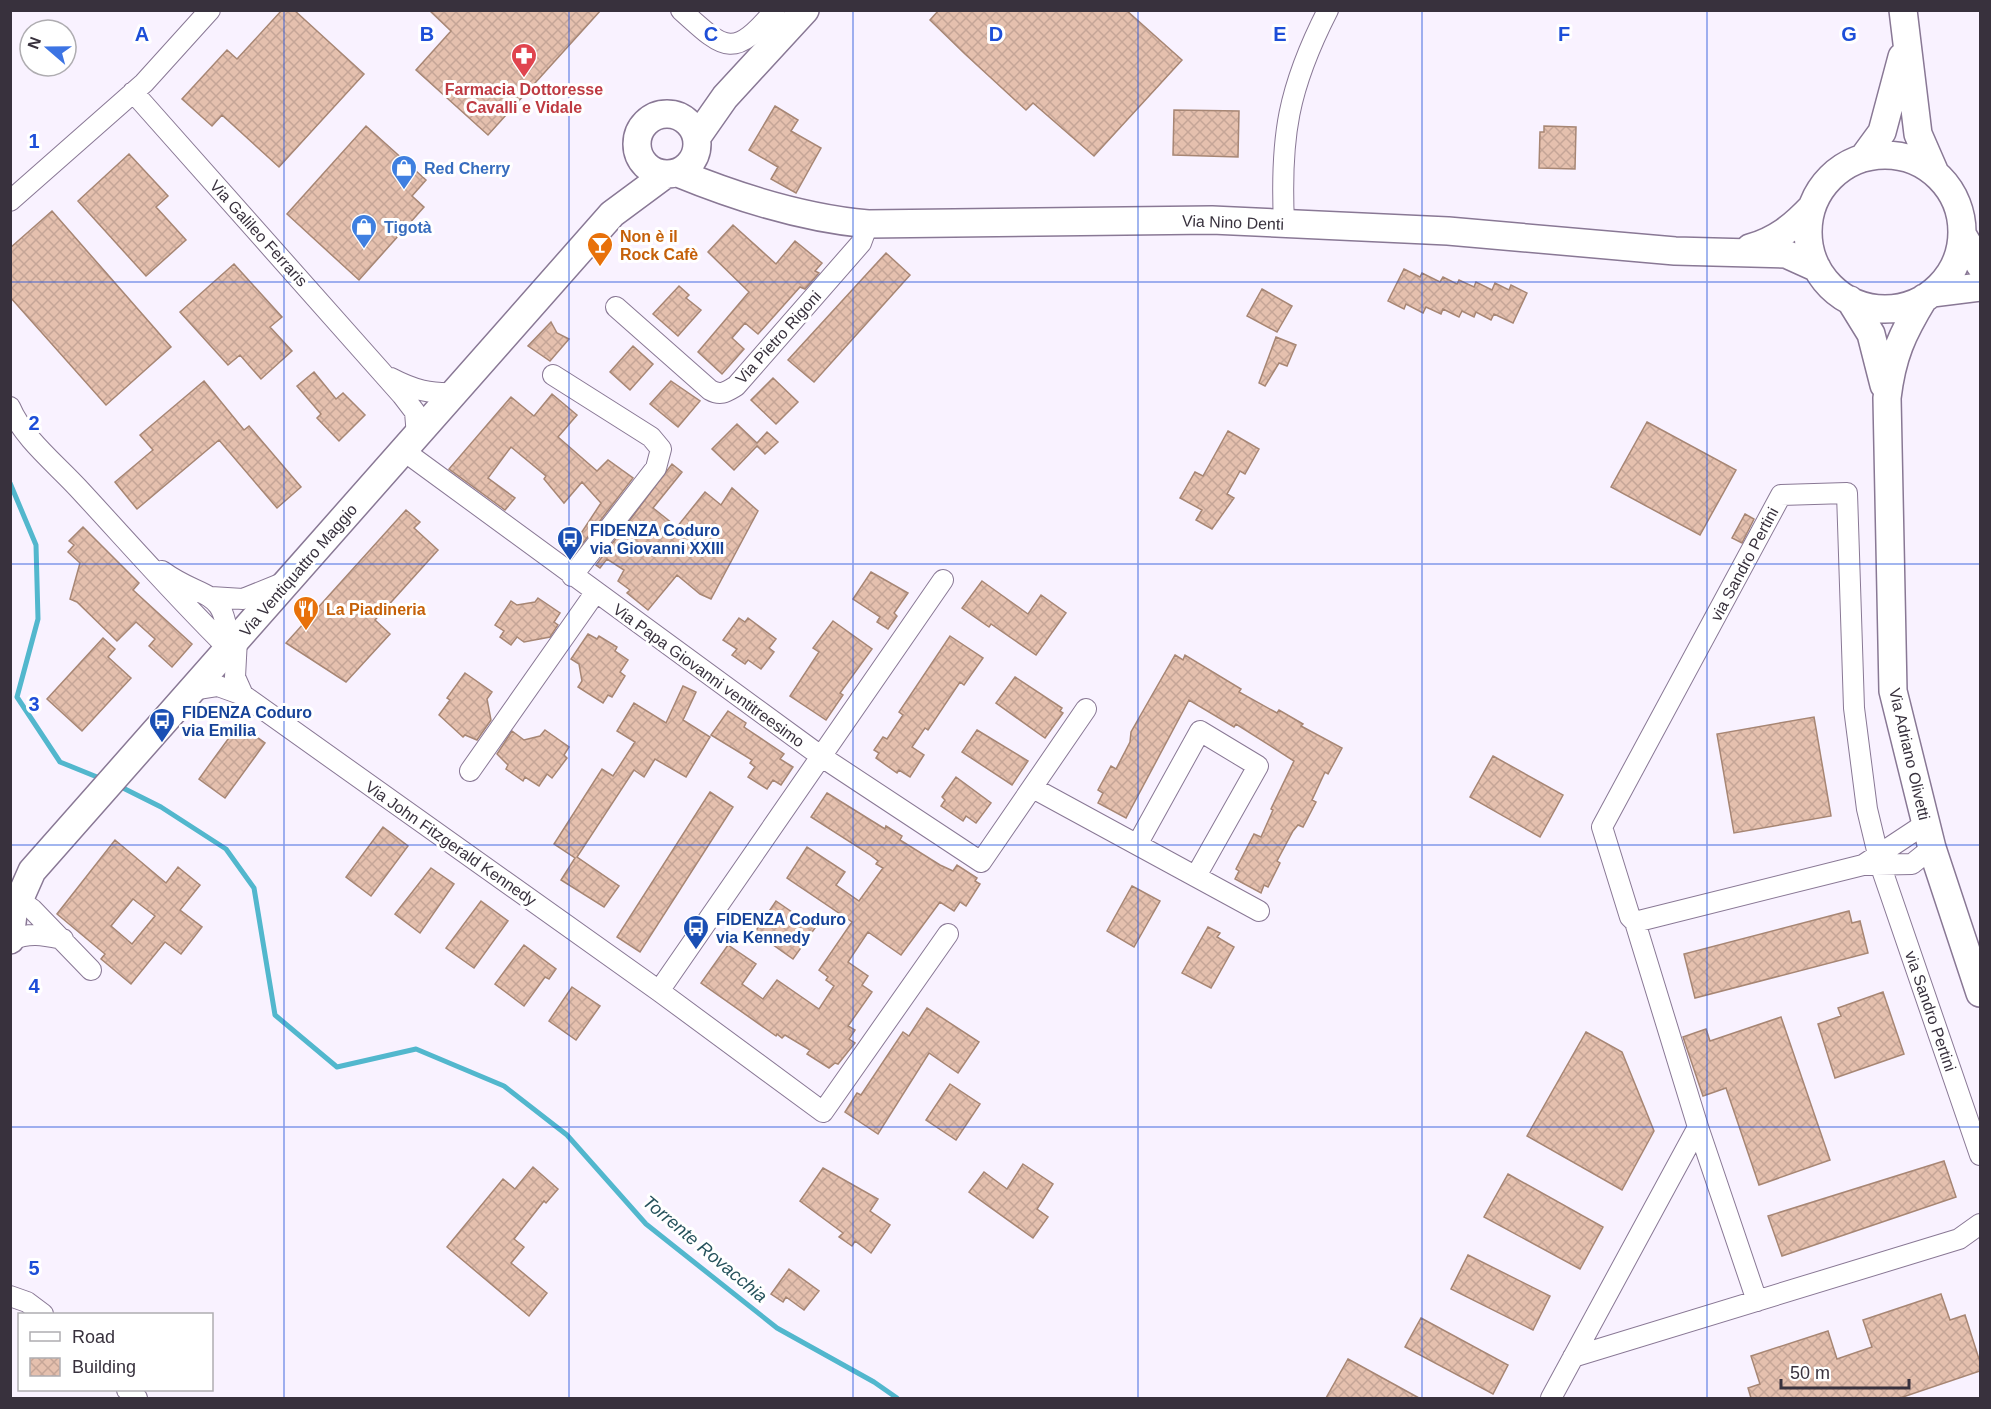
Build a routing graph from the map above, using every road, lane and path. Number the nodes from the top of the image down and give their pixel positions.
1 (210, 10) edge
2 (681, 10) edge
3 (775, 10) edge
4 (804, 10) edge
5 (1328, 10) edge
6 (1905, 23) edge
7 (133, 92) junction
8 (725, 97) junction
9 (670, 114) junction
10 (697, 140) junction
11 (640, 156) junction
12 (1863, 158) junction
13 (672, 173) junction
14 (1935, 173) junction
15 (735, 192) junction
16 (10, 201) edge
17 (1812, 207) junction
18 (612, 214) junction
19 (1284, 223) junction
20 (868, 224) junction
21 (1962, 234) junction
22 (1734, 252) junction
23 (1980, 264) edge
24 (1817, 268) junction
25 (1980, 287) edge
26 (1928, 296) junction
27 (1850, 300) junction
28 (616, 307) dead end
29 (384, 374) junction
30 (553, 375) dead end
31 (455, 393) junction
32 (1887, 398) junction
33 (10, 407) edge
34 (410, 443) junction
35 (145, 560) junction
36 (572, 576) junction
37 (289, 580) junction
38 (943, 580) dead end
39 (595, 593) junction
40 (210, 597) junction
41 (233, 644) junction
42 (193, 690) junction
43 (243, 695) junction
44 (1086, 709) dead end
45 (822, 757) junction
46 (470, 771) dead end
47 (1033, 788) junction
48 (1929, 836) junction
49 (1138, 843) junction
50 (1874, 862) junction
51 (1905, 866) junction
52 (1196, 876) junction
53 (19, 900) junction
54 (1259, 911) dead end
55 (1635, 922) junction
56 (948, 934) dead end
57 (63, 939) junction
58 (10, 940) edge
59 (1965, 948) junction
60 (91, 970) dead end
61 (659, 991) junction
62 (1980, 993) edge
63 (1698, 1127) junction
64 (1980, 1155) edge
65 (1980, 1224) edge
66 (10, 1296) edge
67 (1756, 1301) junction
68 (42, 1313) edge
69 (1573, 1356) junction
70 (1551, 1398) edge

1 - 7 street
2 - 3 street
4 - 8 street
5 - 19 street
6 - 12 street
6 - 14 street
7 - 16 street
7 - 29 street, Via Galileo Ferraris
8 - 9 street
8 - 10 street
9 - 10 street
9 - 11 street
10 - 13 street
10 - 15 street, Via Nino Denti
11 - 13 street
11 - 18 street
12 - 14 street
12 - 17 street
13 - 15 street, Via Nino Denti
13 - 18 street
14 - 21 street
15 - 20 street, Via Nino Denti
17 - 22 street, Via Nino Denti
17 - 24 street
18 - 31 street, Via Ventiquattro Maggio
19 - 20 street, Via Nino Denti
19 - 22 street, Via Nino Denti
20 - 28 street, Via Pietro Rigoni
21 - 23 street
21 - 26 street
22 - 24 street, Via Nino Denti
24 - 27 street
25 - 26 street
26 - 27 street
26 - 32 street
27 - 32 street
29 - 31 street
29 - 34 street, Via Galileo Ferraris
30 - 36 street
31 - 34 street, Via Ventiquattro Maggio
32 - 48 street, Via Adriano Olivetti
33 - 35 street
34 - 36 street, Via Papa Giovanni ventitreesimo
34 - 37 street, Via Ventiquattro Maggio
35 - 40 street
35 - 41 street
36 - 39 street, Via Papa Giovanni ventitreesimo
37 - 40 street
37 - 41 street, Via Ventiquattro Maggio
38 - 45 street
39 - 45 street, Via Papa Giovanni ventitreesimo
39 - 46 street, Via Papa Giovanni ventitreesimo
40 - 41 street
41 - 42 street, Via Ventiquattro Maggio
41 - 43 street
42 - 43 street, Via John Fitzgerald Kennedy
42 - 53 street, Via Ventiquattro Maggio
43 - 61 street, Via John Fitzgerald Kennedy
44 - 47 street
45 - 47 street
45 - 61 street
47 - 49 street
48 - 50 street
48 - 51 street
48 - 59 street, Via Adriano Olivetti
49 - 52 street
49 - 52 street
50 - 51 street
50 - 55 street
50 - 55 street, via Sandro Pertini
50 - 64 street, via Sandro Pertini
51 - 59 street
52 - 54 street
53 - 57 street
53 - 58 street, Via Ventiquattro Maggio
55 - 63 street, via Sandro Pertini
56 - 61 street, Via John Fitzgerald Kennedy
57 - 58 street
57 - 60 street
59 - 62 street, Via Adriano Olivetti
63 - 67 street, via Sandro Pertini
63 - 69 street
65 - 67 street
66 - 68 street
67 - 69 street
69 - 70 street

